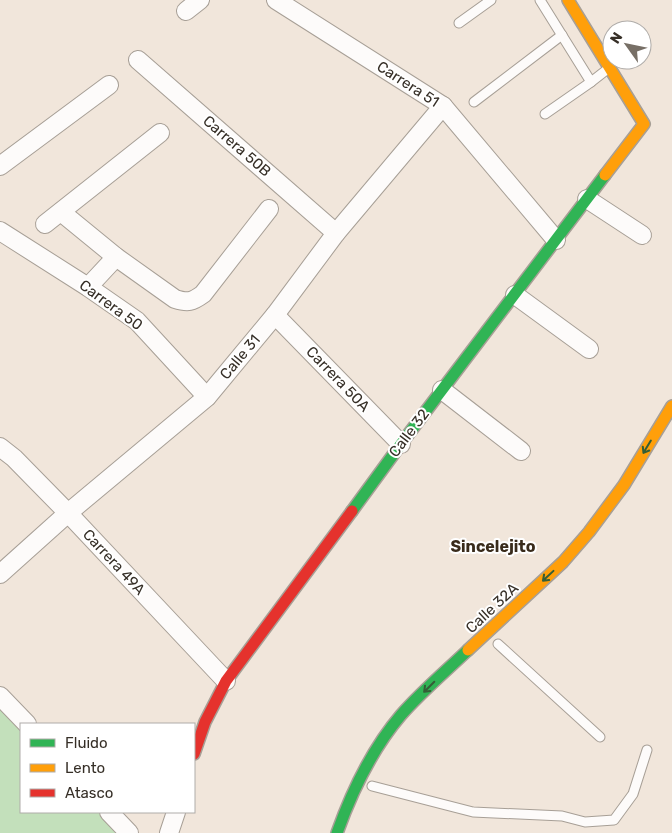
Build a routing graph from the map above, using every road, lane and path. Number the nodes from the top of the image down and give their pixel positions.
1 (276, 0) edge
2 (491, 0) edge
3 (540, 0) edge
4 (568, 0) edge
5 (459, 23) dead end
6 (562, 35) junction
7 (602, 56) edge
8 (138, 60) dead end
9 (606, 70) edge
10 (610, 70) edge
11 (591, 82) junction
12 (109, 85) dead end
13 (474, 102) dead end
14 (443, 106) junction
15 (545, 114) dead end
16 (160, 134) dead end
17 (0, 166) edge
18 (587, 199) junction
19 (269, 209) dead end
20 (61, 212) junction
21 (45, 224) dead end
22 (0, 230) edge
23 (336, 233) junction
24 (642, 235) dead end
25 (556, 240) junction
26 (116, 257) junction
27 (88, 287) junction
28 (515, 295) junction
29 (274, 315) junction
30 (589, 349) dead end
31 (442, 390) junction
32 (207, 397) junction
33 (672, 406) edge
34 (401, 444) junction
35 (0, 447) edge
36 (522, 451) dead end
37 (68, 513) junction
38 (0, 574) edge
39 (498, 644) dead end
40 (226, 681) junction
41 (0, 696) edge
42 (26, 723) edge
43 (600, 737) dead end
44 (647, 750) dead end
45 (195, 751) edge
46 (372, 787) dead end
47 (110, 813) edge
48 (176, 813) edge
49 (129, 833) edge
50 (169, 833) edge
51 (337, 833) edge

1 - 14 street, Carrera 51
2 - 5 lane
3 - 6 lane
4 - 7 street
6 - 11 lane
6 - 13 lane
8 - 23 street, Carrera 50B
9 - 11 lane
10 - 18 street, Calle 32
11 - 15 lane
12 - 17 street
14 - 23 street, Calle 31
14 - 25 street, Carrera 51
16 - 20 street
18 - 24 street
18 - 25 street, Calle 32
19 - 26 street
20 - 21 street
20 - 26 street
22 - 27 street, Carrera 50
23 - 29 street, Calle 31
25 - 28 street, Calle 32
26 - 27 street
27 - 32 street, Carrera 50
28 - 30 street
28 - 31 street, Calle 32
29 - 32 street, Calle 31
29 - 34 street, Carrera 50A
31 - 34 street, Calle 32
31 - 36 street
32 - 37 street, Calle 31
33 -> 51 street, Calle 32A
34 - 40 street, Calle 32
35 - 37 street, Carrera 49A
37 - 38 street, Calle 31
37 - 40 street, Carrera 49A
39 - 43 lane
40 - 45 street, Calle 32
41 - 42 street
44 - 46 lane
47 - 49 street
48 - 50 street

